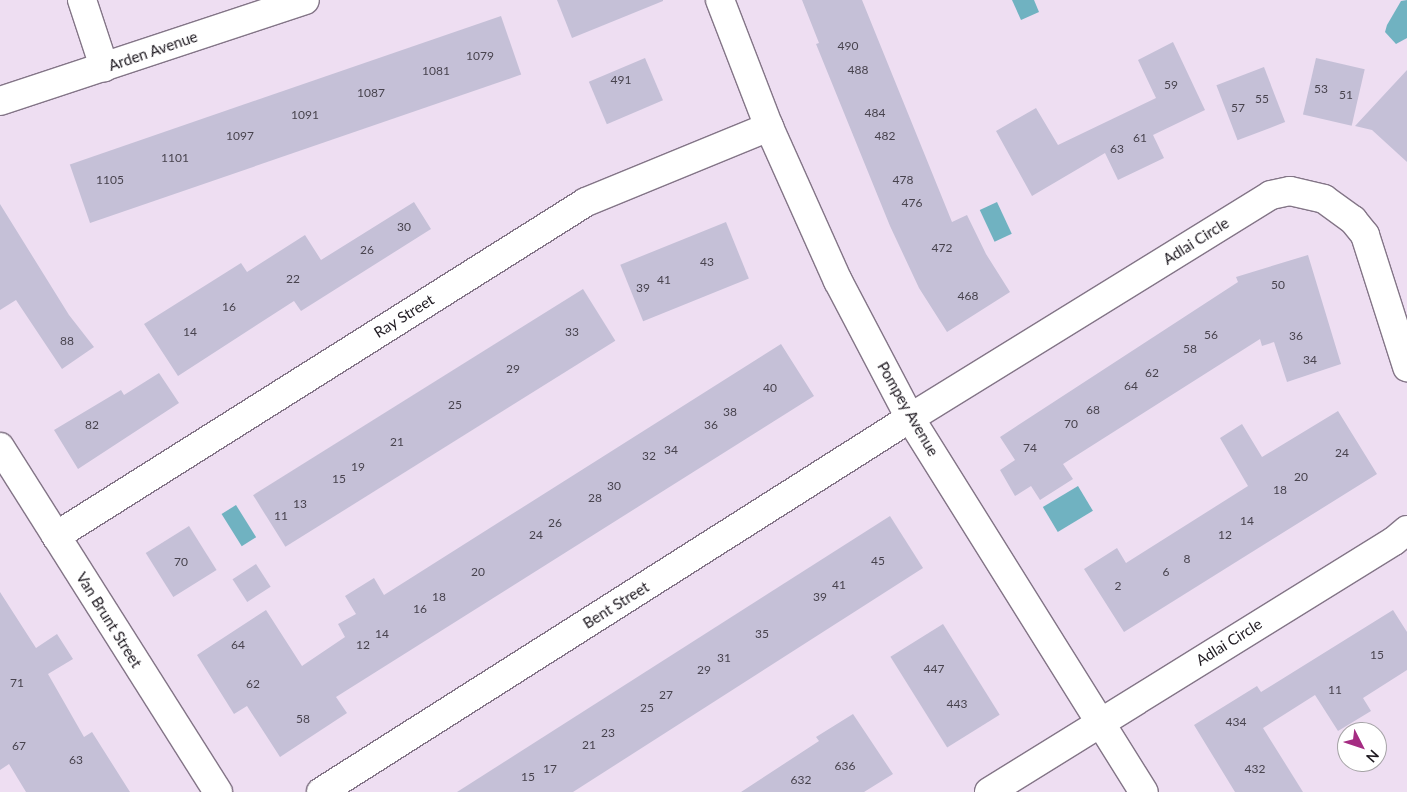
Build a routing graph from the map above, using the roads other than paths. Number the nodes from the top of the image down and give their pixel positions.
1 (82, 0) edge
2 (305, 0) edge
3 (720, 0) edge
4 (104, 68) junction
5 (0, 101) edge
6 (769, 127) junction
7 (1407, 367) edge
8 (910, 418) junction
9 (0, 448) edge
10 (1407, 530) edge
11 (56, 536) junction
12 (1100, 721) junction
13 (218, 792) edge
14 (321, 792) edge
15 (989, 792) edge
16 (1144, 792) edge

1 - 4 street
2 - 4 street, Arden Avenue
3 - 6 street, Pompey Avenue
4 - 5 street, Arden Avenue
6 - 8 street, Pompey Avenue
6 - 11 street, Ray Street
7 - 8 street, Adlai Circle
8 - 12 street, Pompey Avenue
8 - 14 street, Bent Street
9 - 11 street, Van Brunt Street
10 - 12 street, Adlai Circle
11 - 13 street, Van Brunt Street
12 - 15 street, Adlai Circle
12 - 16 street, Pompey Avenue

